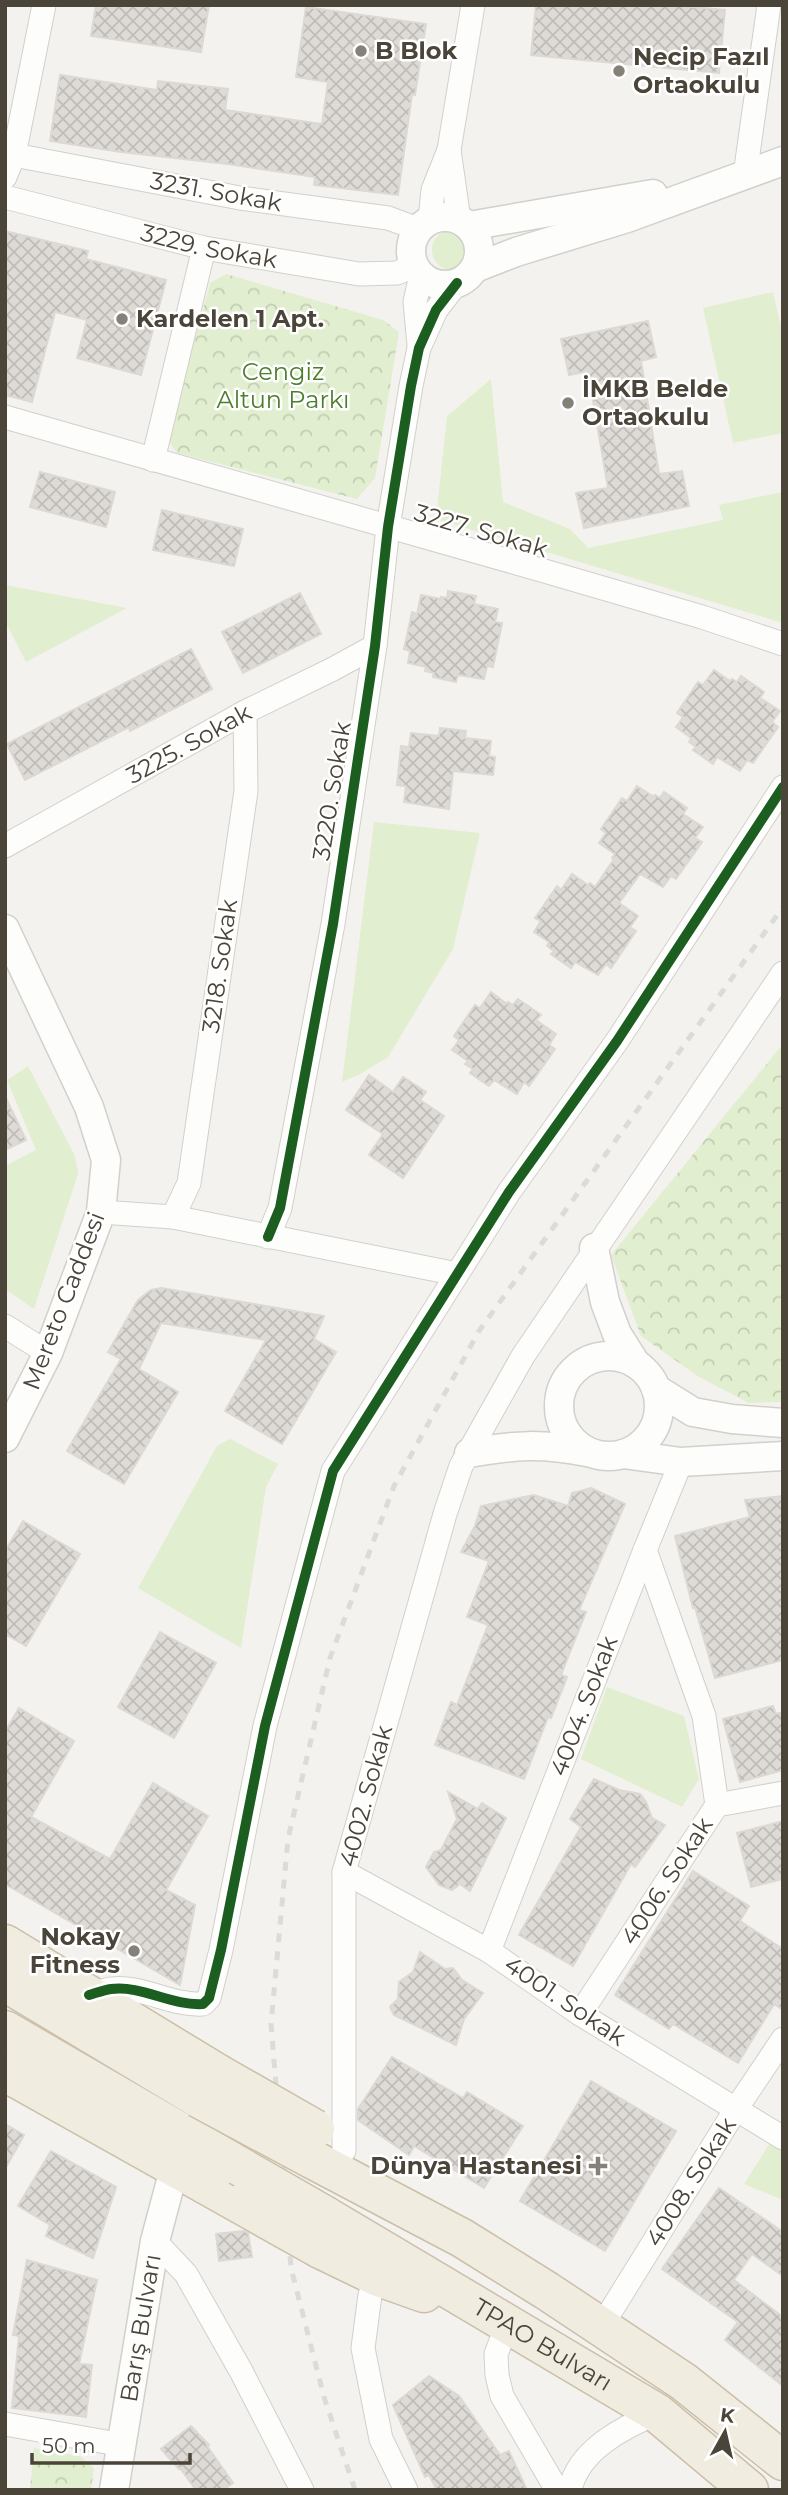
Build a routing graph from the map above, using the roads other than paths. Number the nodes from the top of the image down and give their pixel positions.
1 (44, 5) edge
2 (473, 5) edge
3 (769, 5) edge
4 (449, 150) junction
5 (14, 155) junction
6 (783, 162) edge
7 (745, 175) junction
8 (5, 177) edge
9 (5, 197) edge
10 (464, 223) junction
11 (424, 225) junction
12 (204, 248) junction
13 (417, 270) junction
14 (466, 276) junction
15 (419, 348) junction
16 (5, 418) edge
17 (153, 460) junction
18 (388, 527) junction
19 (783, 644) edge
20 (375, 646) junction
21 (245, 712) junction
22 (783, 787) edge
23 (5, 846) edge
24 (5, 929) edge
25 (783, 973) edge
26 (101, 1212) junction
27 (173, 1217) junction
28 (268, 1237) junction
29 (594, 1248) junction
30 (457, 1274) junction
31 (5, 1326) edge
32 (48, 1353) junction
33 (636, 1364) junction
34 (656, 1389) junction
35 (5, 1404) edge
36 (783, 1423) edge
37 (5, 1438) edge
38 (469, 1453) junction
39 (591, 1453) junction
40 (623, 1454) junction
41 (783, 1456) edge
42 (681, 1462) junction
43 (645, 1550) junction
44 (783, 1793) edge
45 (717, 1805) junction
46 (344, 1872) junction
47 (5, 1944) edge
48 (489, 1951) junction
49 (5, 1982) edge
50 (89, 1995) junction
51 (580, 2014) junction
52 (5, 2030) edge
53 (783, 2039) edge
54 (5, 2071) edge
55 (208, 2085) junction
56 (736, 2109) junction
57 (783, 2138) edge
58 (330, 2140) junction
59 (175, 2166) junction
60 (323, 2233) junction
61 (462, 2238) junction
62 (155, 2241) junction
63 (376, 2276) junction
64 (508, 2323) junction
65 (601, 2327) junction
66 (657, 2413) junction
67 (5, 2424) edge
68 (123, 2445) junction
69 (783, 2461) edge
70 (114, 2490) edge
71 (302, 2490) edge
72 (406, 2490) edge
73 (557, 2490) edge
74 (570, 2490) edge
75 (749, 2490) edge

1 - 5 street
2 - 4 street
3 - 7 street
4 - 10 street
4 - 11 street
5 - 8 street
5 - 11 street, 3231. Sokak
6 - 7 street
7 - 10 street
7 - 14 street
9 - 12 street, 3229. Sokak
10 - 11 street
10 - 14 street
11 - 13 street
12 - 13 street, 3229. Sokak
12 - 17 street
13 - 14 street
13 - 15 street
14 - 15 street
15 - 18 street, 3220. Sokak
16 - 17 street, 3227. Sokak
17 - 18 street, 3227. Sokak
18 - 19 street, 3227. Sokak
18 - 20 street, 3220. Sokak
20 - 21 street, 3225. Sokak
20 - 28 street, 3220. Sokak
21 - 23 street, 3225. Sokak
21 - 27 street, 3218. Sokak
22 - 30 street
24 - 26 street, Mereto Caddesi
25 - 29 street, 4002. Sokak
26 - 27 street
26 - 32 street, Mereto Caddesi
27 - 28 street
28 - 30 street
29 - 33 street
29 - 38 street, 4002. Sokak
30 - 50 street
31 - 32 street
32 - 35 street
32 - 37 street, Mereto Caddesi
33 - 34 street
33 - 39 street
34 - 36 street
34 - 40 street
38 - 39 street
38 - 46 street, 4002. Sokak
39 - 40 street
40 - 42 street
41 - 42 street
42 - 43 street, 4004. Sokak
43 - 45 street
43 - 48 street, 4004. Sokak
44 - 45 street, 4006. Sokak
45 - 51 street, 4006. Sokak
46 - 48 street, 4001. Sokak
46 - 58 street, 4002. Sokak
47 - 50 highway
48 - 51 street, 4001. Sokak
49 - 55 highway
50 - 55 highway
51 - 56 street, 4001. Sokak
52 - 60 highway, bridge
53 - 56 street, 4008. Sokak
54 - 59 highway
55 - 58 highway, bridge
55 - 61 highway, TPAO Bulvarı, bridge
56 - 57 street, 4001. Sokak
56 - 65 street, 4008. Sokak
58 - 61 highway
59 - 60 highway, bridge
59 - 62 street, Barış Bulvarı
60 - 63 highway
60 - 64 highway, TPAO Bulvarı
61 - 65 highway, TPAO Bulvarı
62 - 68 street, Barış Bulvarı
62 - 71 street
63 - 64 highway
63 - 72 street
64 - 66 highway, TPAO Bulvarı
64 - 73 street
65 - 69 highway, TPAO Bulvarı
66 - 74 street
66 - 75 highway, TPAO Bulvarı
67 - 68 street
68 - 70 street, Barış Bulvarı

